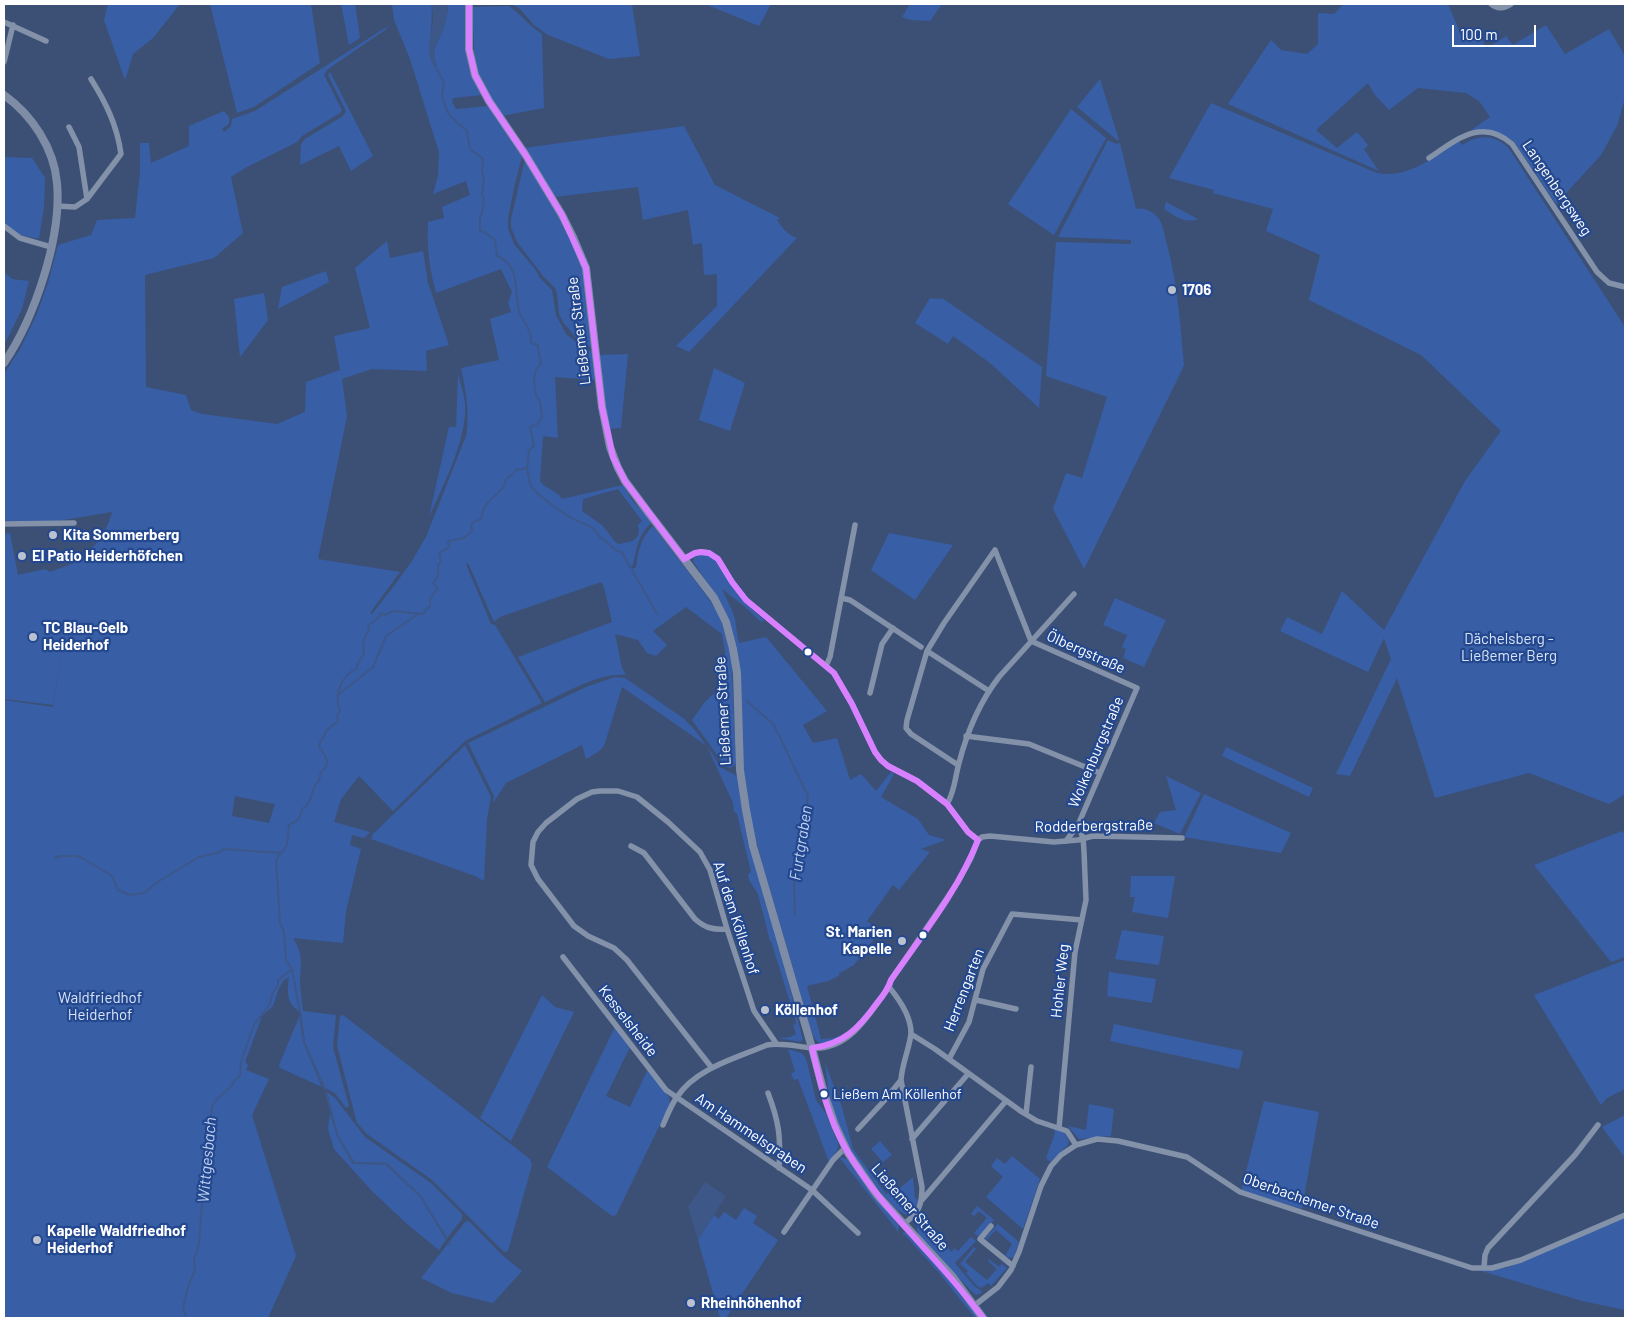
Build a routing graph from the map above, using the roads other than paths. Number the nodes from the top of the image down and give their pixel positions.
1 (468, 4) edge
2 (1491, 4) edge
3 (1511, 4) edge
4 (4, 22) edge
5 (13, 25) junction
6 (46, 42) dead end
7 (4, 62) edge
8 (90, 79) dead end
9 (4, 95) edge
10 (68, 127) dead end
11 (1429, 158) dead end
12 (87, 199) junction
13 (57, 206) junction
14 (4, 226) edge
15 (51, 247) junction
16 (1625, 287) edge
17 (4, 363) edge
18 (74, 523) dead end
19 (4, 524) edge
20 (855, 525) dead end
21 (684, 559) junction
22 (1074, 594) dead end
23 (841, 598) junction
24 (893, 628) junction
25 (1031, 641) junction
26 (921, 647) dead end
27 (927, 651) junction
28 (826, 666) junction
29 (1137, 688) joint
30 (989, 690) junction
31 (870, 693) dead end
32 (966, 736) junction
33 (958, 765) junction
34 (1100, 773) junction
35 (947, 804) junction
36 (1078, 825) junction
37 (1083, 838) junction
38 (1182, 838) dead end
39 (978, 840) junction
40 (1066, 841) junction
41 (631, 846) dead end
42 (1082, 920) junction
43 (727, 929) junction
44 (563, 957) dead end
45 (888, 987) junction
46 (976, 1000) junction
47 (1016, 1010) dead end
48 (911, 1034) junction
49 (776, 1043) junction
50 (812, 1048) junction
51 (949, 1059) junction
52 (1031, 1067) dead end
53 (712, 1068) junction
54 (968, 1074) junction
55 (901, 1080) junction
56 (768, 1093) dead end
57 (676, 1097) junction
58 (1006, 1101) junction
59 (1026, 1114) junction
60 (663, 1125) dead end
61 (1598, 1125) dead end
62 (1059, 1128) junction
63 (858, 1129) dead end
64 (912, 1139) junction
65 (1076, 1145) junction
66 (845, 1148) junction
67 (779, 1168) junction
68 (812, 1190) junction
69 (922, 1200) junction
70 (1625, 1215) edge
71 (904, 1224) junction
72 (991, 1226) dead end
73 (784, 1232) dead end
74 (858, 1233) dead end
75 (1013, 1266) junction
76 (1484, 1268) junction
77 (975, 1305) junction
78 (984, 1318) edge

1 - 21 street, Ließemer Straße
2 - 3 street
4 - 5 street
5 - 6 street
5 - 7 street
8 - 12 street
9 - 13 street
10 - 12 street
11 - 16 street, Langenbergsweg
12 - 13 street
13 - 15 street
14 - 15 street
15 - 17 street
18 - 19 street
20 - 23 street
21 - 28 street
21 - 50 street, Ließemer Straße
22 - 25 street
23 - 24 street
23 - 28 street
24 - 26 street
24 - 31 street
25 - 27 street, Ölbergstraße
25 - 29 street, Ölbergstraße
25 - 30 street
27 - 30 street
27 - 33 street
28 - 35 street
29 - 34 street, Wolkenburgstraße
30 - 32 street
32 - 33 street
32 - 34 street
33 - 35 street
34 - 36 street, Wolkenburgstraße
35 - 39 street
36 - 37 street, Wolkenburgstraße
36 - 40 street, Wolkenburgstraße
37 - 38 street, Rodderbergstraße
37 - 40 street, Rodderbergstraße
37 - 42 street, Hohler Weg
39 - 40 street, Rodderbergstraße
39 - 45 street
41 - 43 street
42 - 46 street, Herrengarten
42 - 62 street, Hohler Weg
43 - 49 street, Auf dem Köllenhof
43 - 53 street, Auf dem Köllenhof
44 - 57 street, Kesselsheide
45 - 48 street
45 - 50 street
46 - 47 street
46 - 51 street, Herrengarten
48 - 51 street
48 - 55 street
49 - 50 street
49 - 53 street
50 - 66 street, Ließemer Straße
51 - 54 street
52 - 59 street
53 - 57 street
54 - 58 street
54 - 64 street
55 - 63 street
55 - 64 street
56 - 67 street
57 - 60 street
57 - 67 street, Am Hammelsgraben
58 - 59 street
58 - 69 street
59 - 62 street
61 - 76 street
62 - 65 street
64 - 69 street
65 - 75 street, Oberbachemer Straße
65 - 76 street, Oberbachemer Straße
66 - 68 street, Am Hammelsgraben
66 - 71 street, Ließemer Straße
67 - 68 street, Am Hammelsgraben
68 - 73 street, Am Hammelsgraben
68 - 74 street, Am Hammelsgraben
69 - 71 street
70 - 76 street, Oberbachemer Straße
71 - 77 street, Ließemer Straße
72 - 75 street
75 - 77 street, Oberbachemer Straße
77 - 78 street, Ließemer Straße

